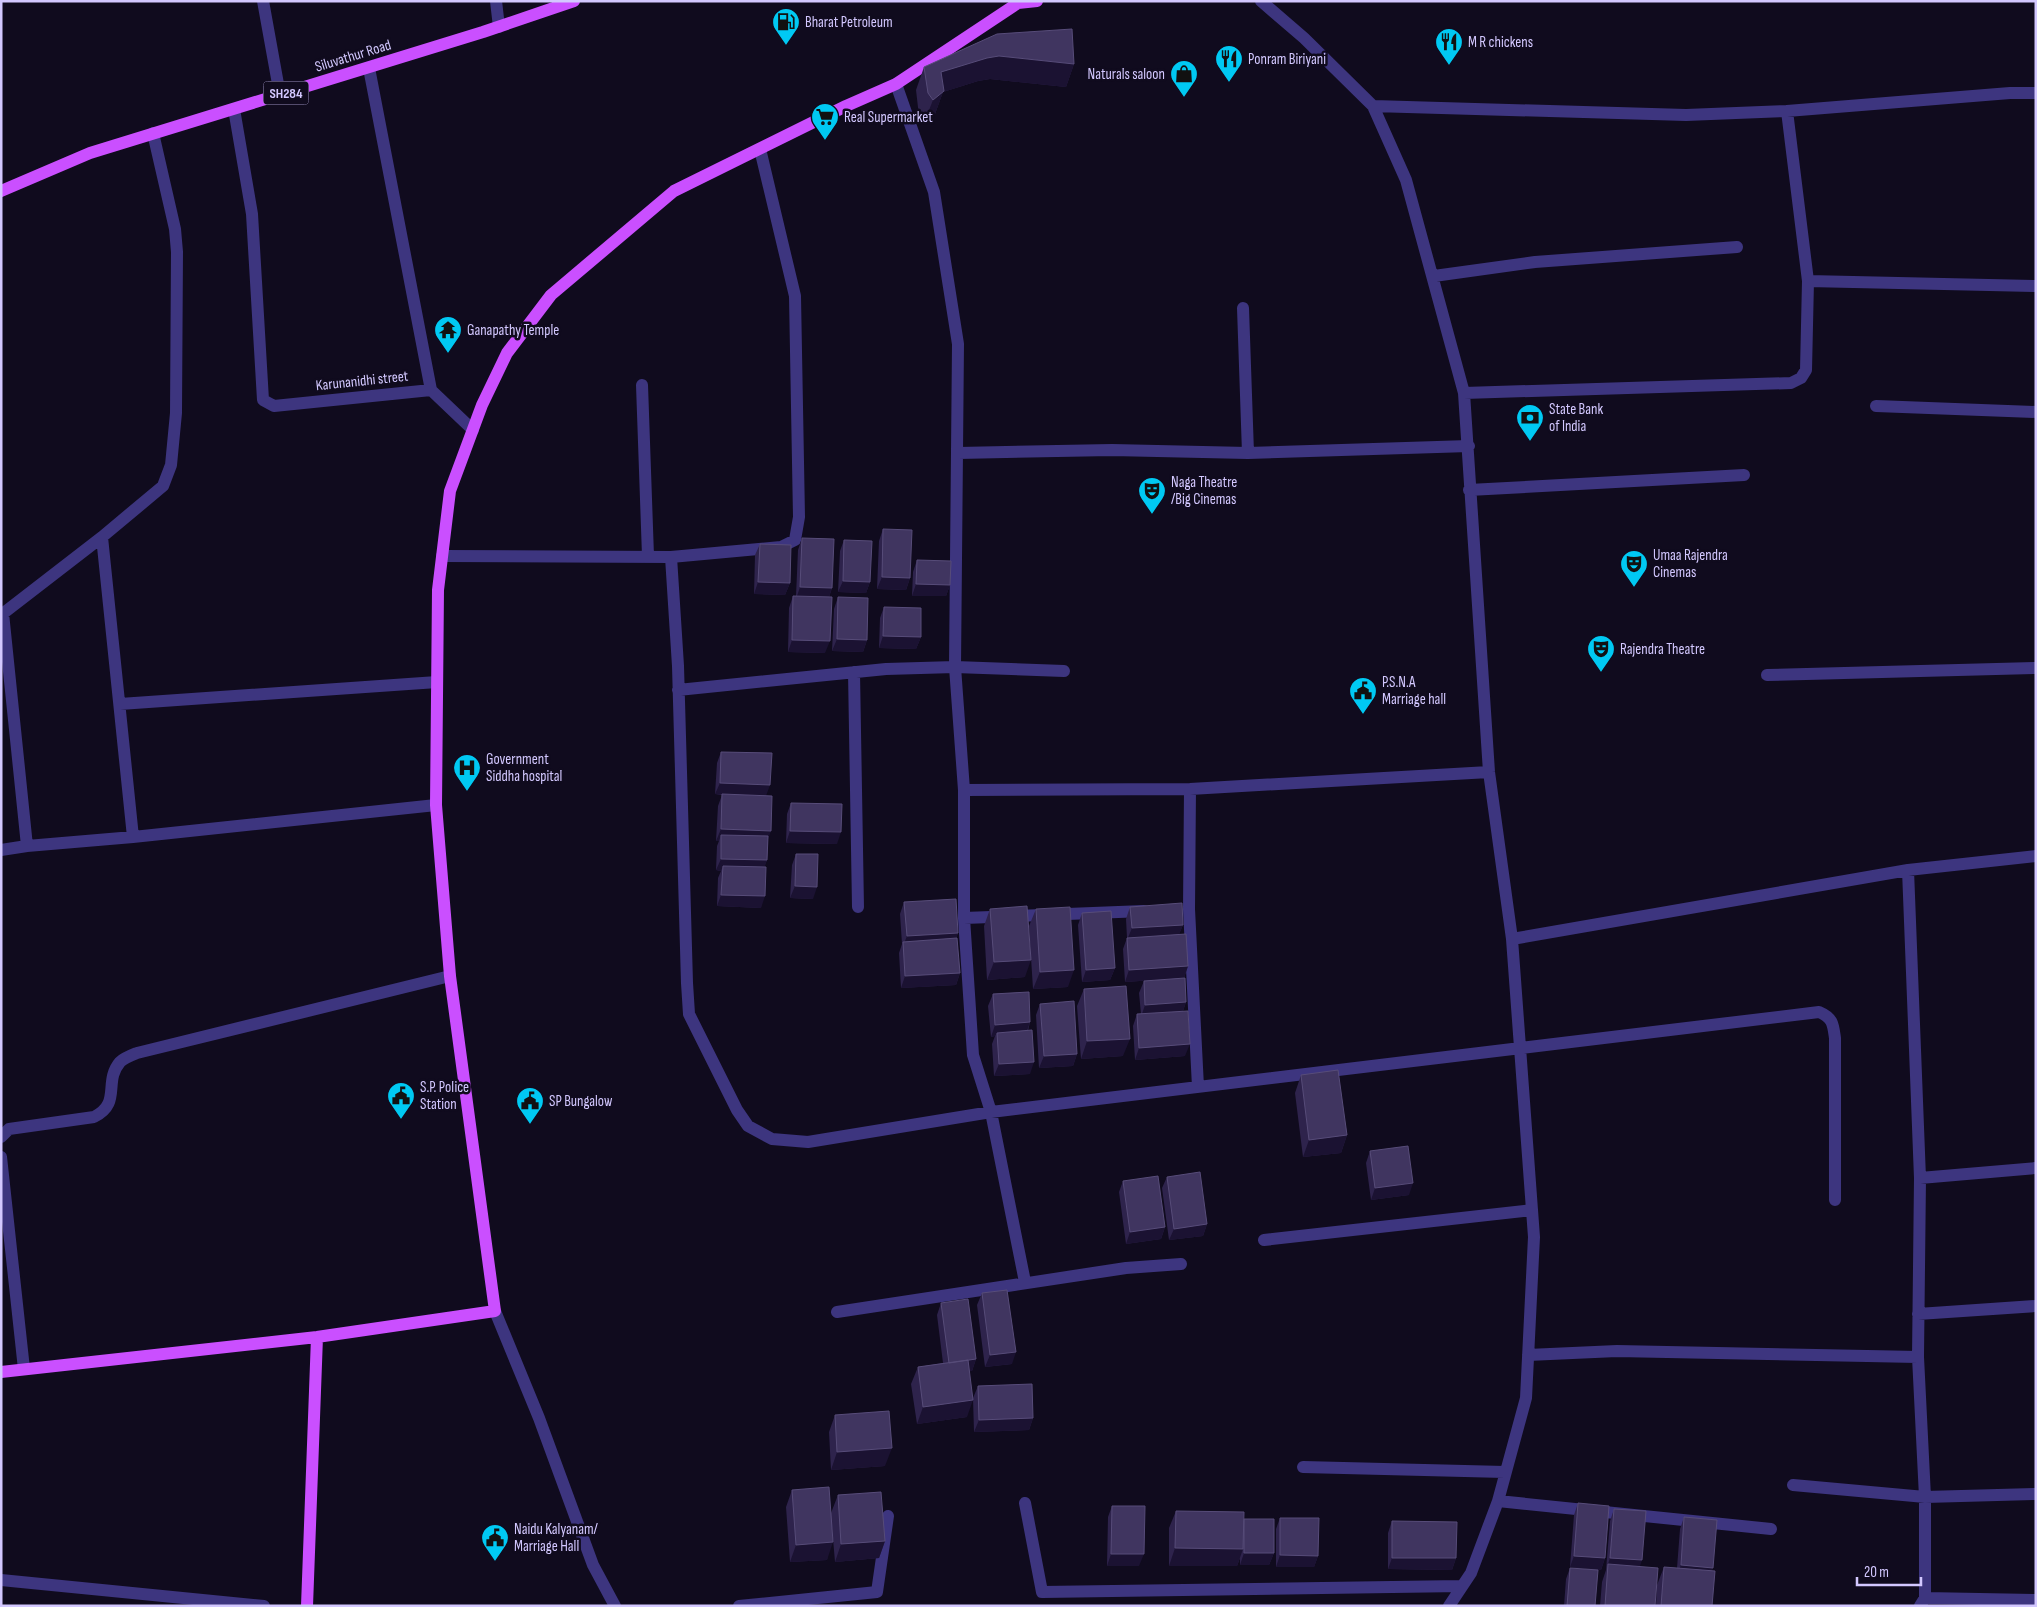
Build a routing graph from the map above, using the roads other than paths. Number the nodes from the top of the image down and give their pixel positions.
1 (263, 1) edge
2 (496, 1) edge
3 (574, 1) edge
4 (1037, 1) edge
5 (1261, 1) edge
6 (1017, 2) edge
7 (499, 27) junction
8 (369, 68) junction
9 (896, 84) junction
10 (2036, 93) edge
11 (280, 95) junction
12 (1373, 106) junction
13 (234, 110) junction
14 (1786, 111) junction
15 (153, 133) junction
16 (760, 149) junction
17 (1, 191) edge
18 (1737, 247) dead end
19 (1434, 276) junction
20 (1808, 281) junction
21 (2036, 286) edge
22 (1243, 308) dead end
23 (642, 385) dead end
24 (431, 390) junction
25 (1464, 393) junction
26 (1876, 406) dead end
27 (2036, 412) edge
28 (473, 430) junction
29 (1469, 446) junction
30 (958, 453) junction
31 (1248, 453) junction
32 (1744, 475) dead end
33 (1469, 490) junction
34 (102, 537) junction
35 (442, 556) junction
36 (648, 556) junction
37 (671, 556) junction
38 (2, 614) edge
39 (955, 667) junction
40 (2036, 668) edge
41 (1064, 671) dead end
42 (854, 672) junction
43 (1767, 675) dead end
44 (437, 682) junction
45 (678, 690) junction
46 (120, 704) junction
47 (1488, 772) junction
48 (1190, 789) junction
49 (964, 790) junction
50 (436, 805) junction
51 (133, 837) junction
52 (27, 846) junction
53 (1, 850) edge
54 (2036, 856) edge
55 (1908, 870) junction
56 (858, 907) dead end
57 (1160, 910) edge
58 (964, 918) junction
59 (1512, 939) junction
60 (450, 976) junction
61 (1521, 1048) junction
62 (1198, 1086) junction
63 (991, 1112) junction
64 (1, 1137) edge
65 (1, 1157) edge
66 (2036, 1168) edge
67 (1920, 1178) junction
68 (1836, 1200) dead end
69 (1532, 1210) junction
70 (1264, 1240) dead end
71 (1182, 1264) dead end
72 (1025, 1282) junction
73 (2036, 1306) edge
74 (495, 1311) junction
75 (837, 1312) dead end
76 (1918, 1314) junction
77 (318, 1337) junction
78 (1528, 1355) junction
79 (1918, 1357) junction
80 (24, 1370) junction
81 (1, 1372) edge
82 (1303, 1467) dead end
83 (1505, 1472) junction
84 (1793, 1486) dead end
85 (2036, 1494) edge
86 (1925, 1498) junction
87 (1498, 1502) junction
88 (1026, 1503) dead end
89 (888, 1516) dead end
90 (1771, 1529) dead end
91 (1, 1580) edge
92 (1462, 1586) junction
93 (2036, 1600) edge
94 (1922, 1602) edge
95 (264, 1606) edge
96 (307, 1606) edge
97 (615, 1606) edge
98 (739, 1606) edge
99 (1449, 1606) edge

1 - 11 street
2 - 7 street
3 - 7 main road, Siluvathur Road / SH284
4 - 6 main road
5 - 12 street
6 - 9 main road
7 - 8 main road, Siluvathur Road / SH284
8 - 11 main road, Siluvathur Road / SH284
8 - 24 street, Karunanidhi street
9 - 16 main road
9 - 30 street
10 - 14 street
11 - 13 main road, Siluvathur Road / SH284
12 - 14 street
12 - 19 street
13 - 15 main road, Siluvathur Road / SH284
13 - 24 street, Karunanidhi street
14 - 20 street
15 - 17 main road, Siluvathur Road / SH284
15 - 34 street
16 - 28 main road
16 - 37 street
18 - 19 street
19 - 25 street
20 - 21 street
20 - 25 street
22 - 31 street
23 - 36 street
24 - 28 street
25 - 29 street
26 - 27 street
28 - 35 main road
29 - 31 street
29 - 33 street
30 - 31 street
30 - 39 street
32 - 33 street
33 - 47 street
34 - 38 street
34 - 46 street
35 - 36 street
35 - 44 main road
36 - 37 street
37 - 45 street
38 - 52 street
39 - 41 street
39 - 42 street
39 - 49 street
40 - 43 street
42 - 45 street
42 - 56 street
44 - 46 street
44 - 50 main road
45 - 63 street
46 - 51 street
47 - 48 street
47 - 59 street
48 - 49 street
48 - 62 street
49 - 58 street
50 - 51 street
50 - 60 main road
51 - 52 street
52 - 53 street
54 - 55 street
55 - 59 street
55 - 67 street
57 - 58 street
58 - 63 street
59 - 61 street
60 - 64 street
60 - 74 main road
61 - 62 street
61 - 68 street
61 - 69 street
62 - 63 street
63 - 72 street
65 - 80 street
66 - 67 street
67 - 76 street
69 - 70 street
69 - 78 street
71 - 72 street
72 - 75 street
73 - 76 street
74 - 77 main road
74 - 97 street
76 - 79 street
77 - 80 main road
77 - 96 main road
78 - 79 street
78 - 83 street
79 - 86 street
80 - 81 main road
82 - 83 street
83 - 87 street
84 - 86 street
85 - 86 street
86 - 94 street
87 - 90 street
87 - 92 street
88 - 92 street
89 - 98 street
91 - 95 street
92 - 99 street
93 - 94 street

